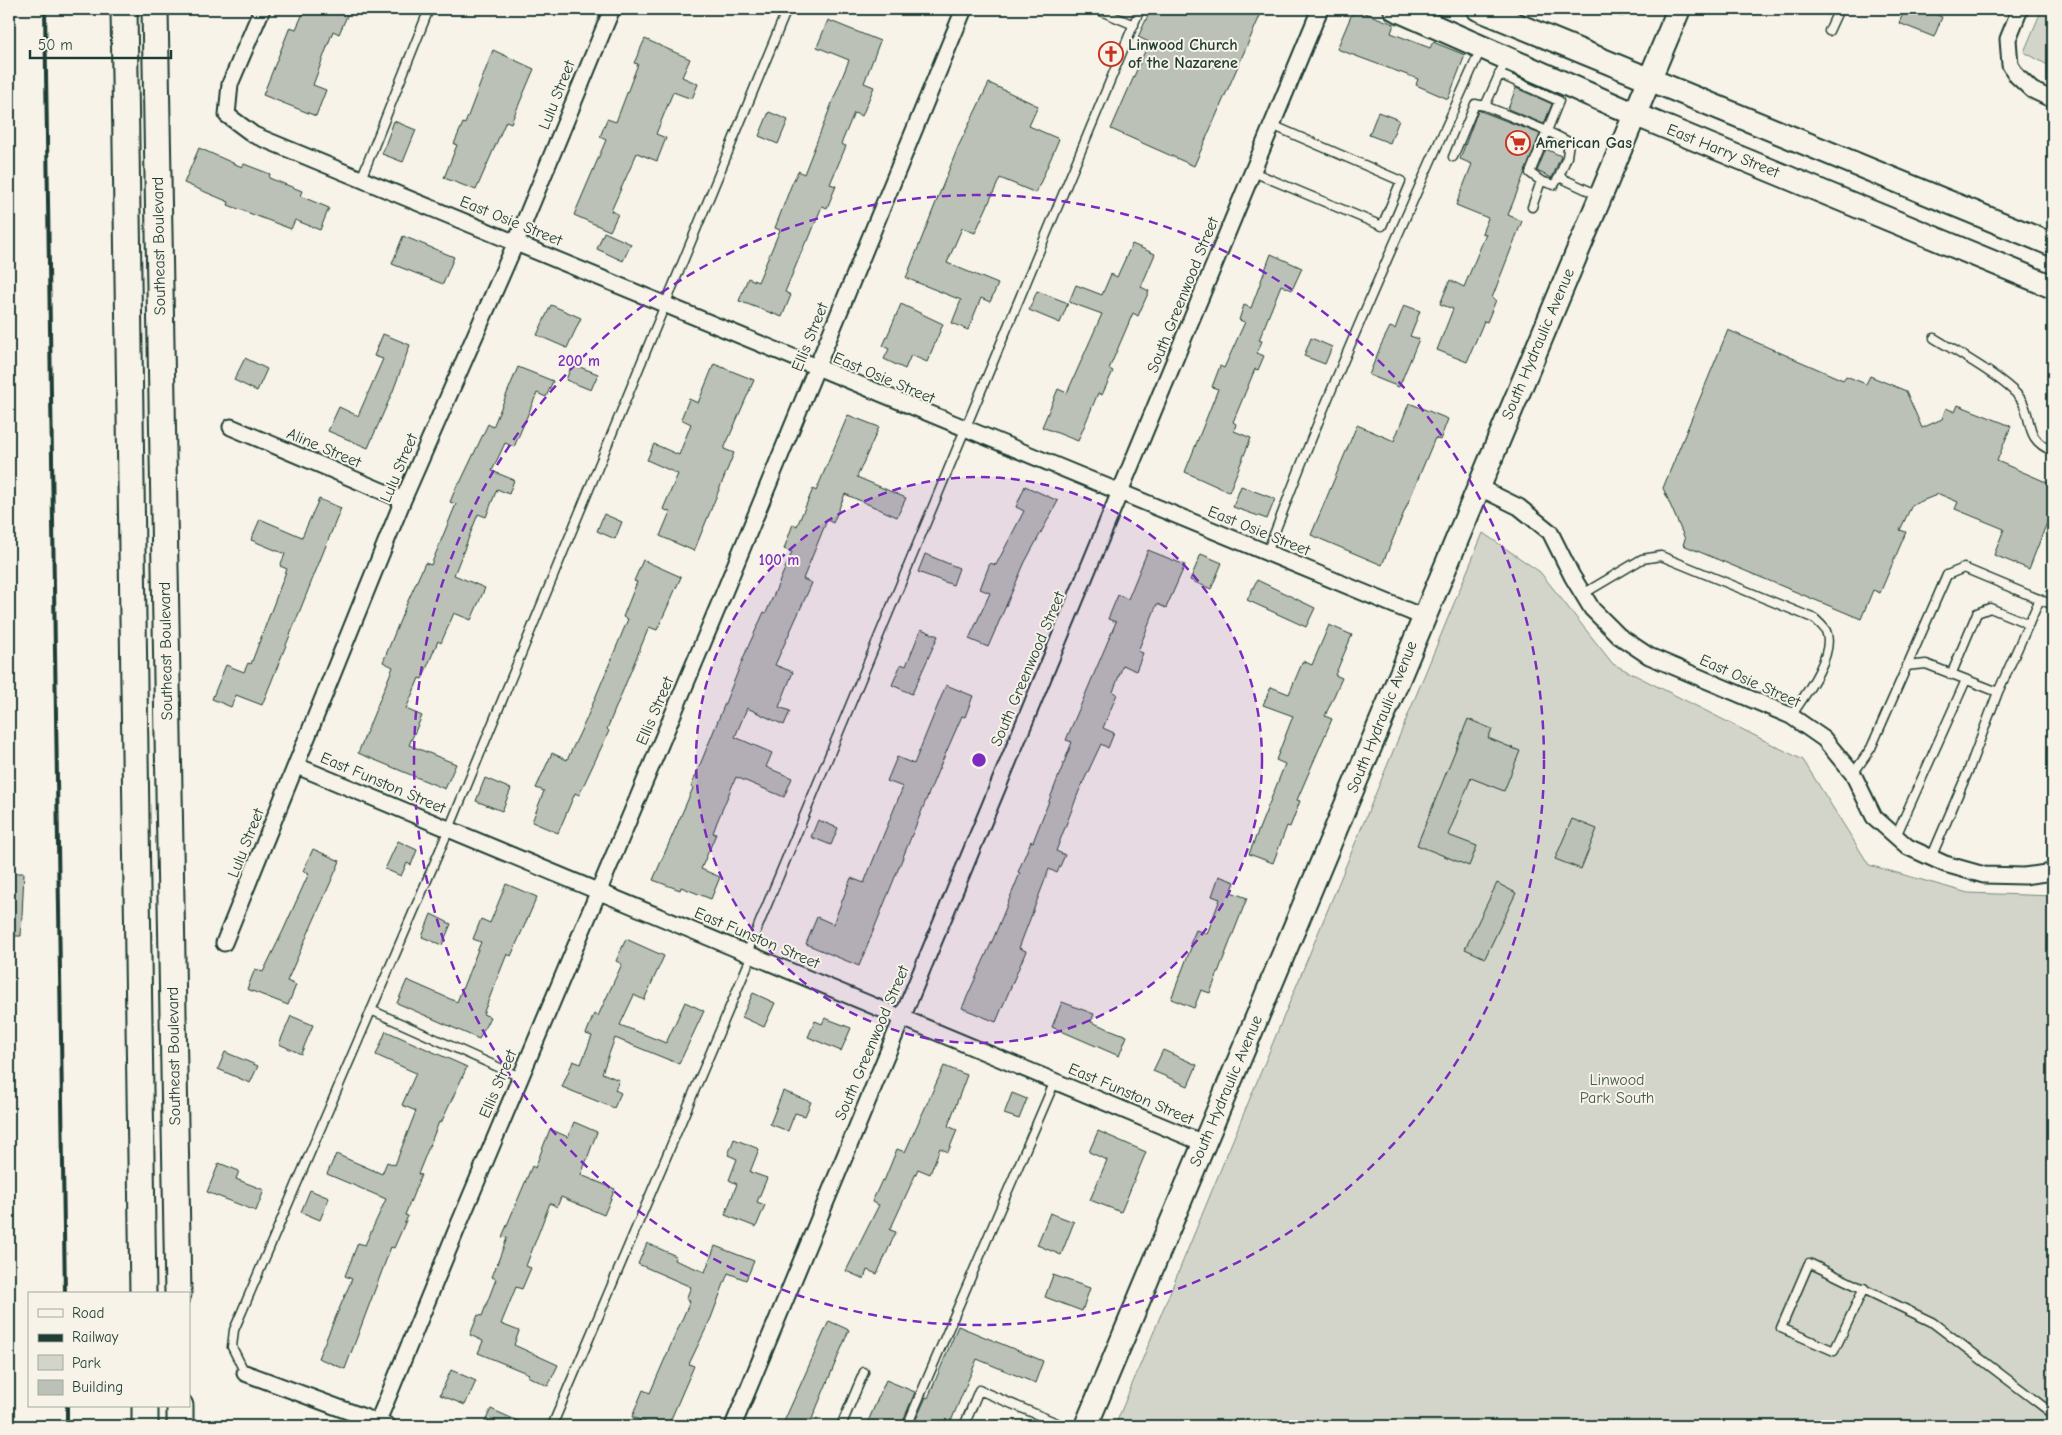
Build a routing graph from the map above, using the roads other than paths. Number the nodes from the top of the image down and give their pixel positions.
1 (124, 9) edge
2 (155, 9) edge
3 (262, 9) edge
4 (429, 9) edge
5 (612, 9) edge
6 (787, 9) edge
7 (964, 9) edge
8 (1096, 9) edge
9 (1140, 9) edge
10 (1320, 9) edge
11 (1395, 9) edge
12 (1606, 9) edge
13 (1624, 9) edge
14 (1678, 9) edge
15 (1839, 9) edge
16 (2020, 9) edge
17 (1490, 11) edge
18 (1134, 25) junction
19 (1829, 31) dead end
20 (1482, 47) junction
21 (1503, 66) junction
22 (1649, 79) junction
23 (1563, 92) junction
24 (2053, 100) edge
25 (1485, 106) junction
26 (1634, 114) junction
27 (1272, 125) junction
28 (1547, 131) junction
29 (1454, 157) dead end
30 (1252, 172) junction
31 (1559, 177) junction
32 (361, 179) junction
33 (1541, 181) junction
34 (1600, 196) junction
35 (1532, 208) dead end
36 (516, 242) junction
37 (2053, 245) edge
38 (2053, 287) edge
39 (664, 304) junction
40 (1934, 338) dead end
41 (816, 368) junction
42 (231, 427) dead end
43 (964, 430) junction
44 (2053, 451) edge
45 (1478, 487) junction
46 (1120, 493) junction
47 (404, 500) junction
48 (1267, 553) junction
49 (1583, 594) junction
50 (2040, 599) junction
51 (2053, 605) edge
52 (1423, 617) junction
53 (2028, 624) junction
54 (1906, 666) junction
55 (1951, 675) junction
56 (1966, 680) junction
57 (1998, 692) junction
58 (1791, 716) junction
59 (297, 766) junction
60 (1853, 774) junction
61 (448, 829) junction
62 (1896, 836) junction
63 (1931, 858) junction
64 (2053, 872) edge
65 (598, 891) junction
66 (224, 943) dead end
67 (749, 954) junction
68 (371, 1010) junction
69 (901, 1017) junction
70 (520, 1077) junction
71 (1055, 1081) junction
72 (1203, 1143) junction
73 (1864, 1288) junction
74 (143, 1292) edge
75 (178, 1292) edge
76 (864, 1372) dead end
77 (245, 1373) joint
78 (145, 1408) edge
79 (180, 1408) edge
80 (2053, 1414) edge
81 (381, 1425) edge
82 (145, 1426) edge
83 (180, 1426) edge
84 (552, 1426) edge
85 (733, 1426) edge
86 (841, 1426) edge
87 (907, 1426) edge
88 (964, 1426) edge
89 (1064, 1426) edge
90 (1086, 1426) edge

1 - 74 main road, Southeast Boulevard
2 - 75 main road, Southeast Boulevard
3 - 32 street, East Osie Street
4 - 32 lane
5 - 36 street, Lulu Street
6 - 39 lane
7 - 41 street, Ellis Street
8 - 18 lane
9 - 18 lane
10 - 27 street, South Greenwood Street
11 - 20 street, East Harry Street
12 - 13 lane
14 - 22 street, South Hydraulic Avenue
15 - 19 lane
16 - 24 street
17 - 22 street
18 - 43 lane
20 - 21 street, East Harry Street
20 - 48 lane
21 - 23 street, East Harry Street
21 - 25 lane
22 - 26 street, South Hydraulic Avenue
22 - 37 street
23 - 26 street, East Harry Street
23 - 28 lane
25 - 28 lane
25 - 29 lane
26 - 34 street, South Hydraulic Avenue
26 - 38 street, East Harry Street
27 - 30 street, South Greenwood Street
27 - 30 lane
28 - 31 lane
28 - 33 lane
30 - 46 street, South Greenwood Street
31 - 33 lane
31 - 34 lane
32 - 36 street, East Osie Street
33 - 35 lane
34 - 45 street, South Hydraulic Avenue
36 - 39 street, East Osie Street
36 - 47 street, Lulu Street
39 - 41 street, East Osie Street
39 - 61 lane
40 - 44 lane
41 - 43 street, East Osie Street
41 - 65 street, Ellis Street
42 - 47 street, Aline Street
43 - 46 street, East Osie Street
43 - 67 lane
45 - 49 street, East Osie Street
45 - 52 street, South Hydraulic Avenue
46 - 48 street, East Osie Street
46 - 69 street, South Greenwood Street
47 - 59 street, Lulu Street
48 - 52 street, East Osie Street
49 - 58 street, East Osie Street
49 - 58 lane
50 - 51 lane
50 - 53 lane
50 - 54 lane
52 - 72 street, South Hydraulic Avenue
53 - 55 lane
53 - 57 lane
54 - 55 lane
54 - 60 lane
55 - 56 lane
56 - 57 lane
56 - 62 lane
57 - 63 lane
58 - 60 street, East Osie Street
59 - 61 street, East Funston Street
59 - 66 street, Lulu Street
60 - 62 street, East Osie Street
61 - 65 street, East Funston Street
61 - 68 lane
62 - 63 street, East Osie Street
63 - 64 street, East Osie Street
65 - 67 street, East Funston Street
65 - 70 street, Ellis Street
67 - 69 street, East Funston Street
67 - 84 lane
68 - 70 lane
68 - 77 lane
69 - 71 street, East Funston Street
69 - 85 street, South Greenwood Street
70 - 81 street, Ellis Street
71 - 72 street, East Funston Street
71 - 87 lane
72 - 90 street, South Hydraulic Avenue
73 - 73 lane
73 - 80 lane
76 - 86 lane
77 - 81 street
78 - 82 main road
79 - 83 main road
88 - 89 lane

